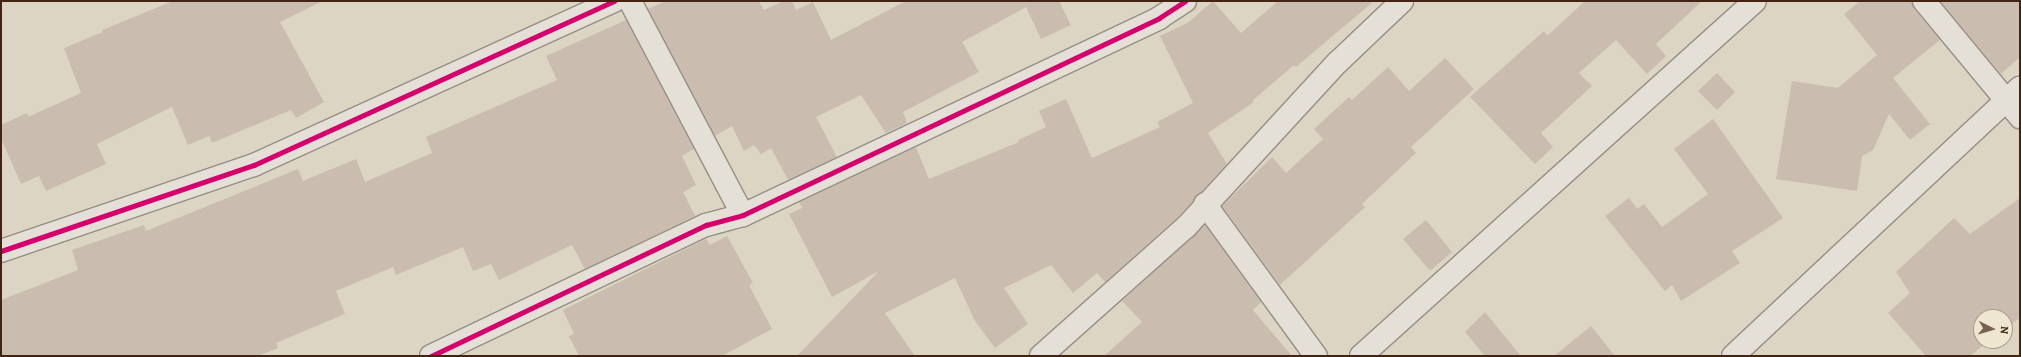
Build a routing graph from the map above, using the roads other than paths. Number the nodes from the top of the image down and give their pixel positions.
1 (614, 1) edge
2 (630, 1) edge
3 (1185, 1) edge
4 (1402, 1) edge
5 (1755, 1) edge
6 (1924, 1) edge
7 (2013, 94) edge
8 (2020, 117) edge
9 (1205, 204) junction
10 (743, 215) junction
11 (1, 251) edge
12 (431, 356) edge
13 (1041, 356) edge
14 (1316, 356) edge
15 (1360, 356) edge
16 (1732, 356) edge

1 - 11 street
2 - 10 street
3 - 10 street
4 - 9 street
5 - 15 street
6 - 7 street
7 - 8 street
7 - 16 street
9 - 13 street
9 - 14 street
10 - 12 street

